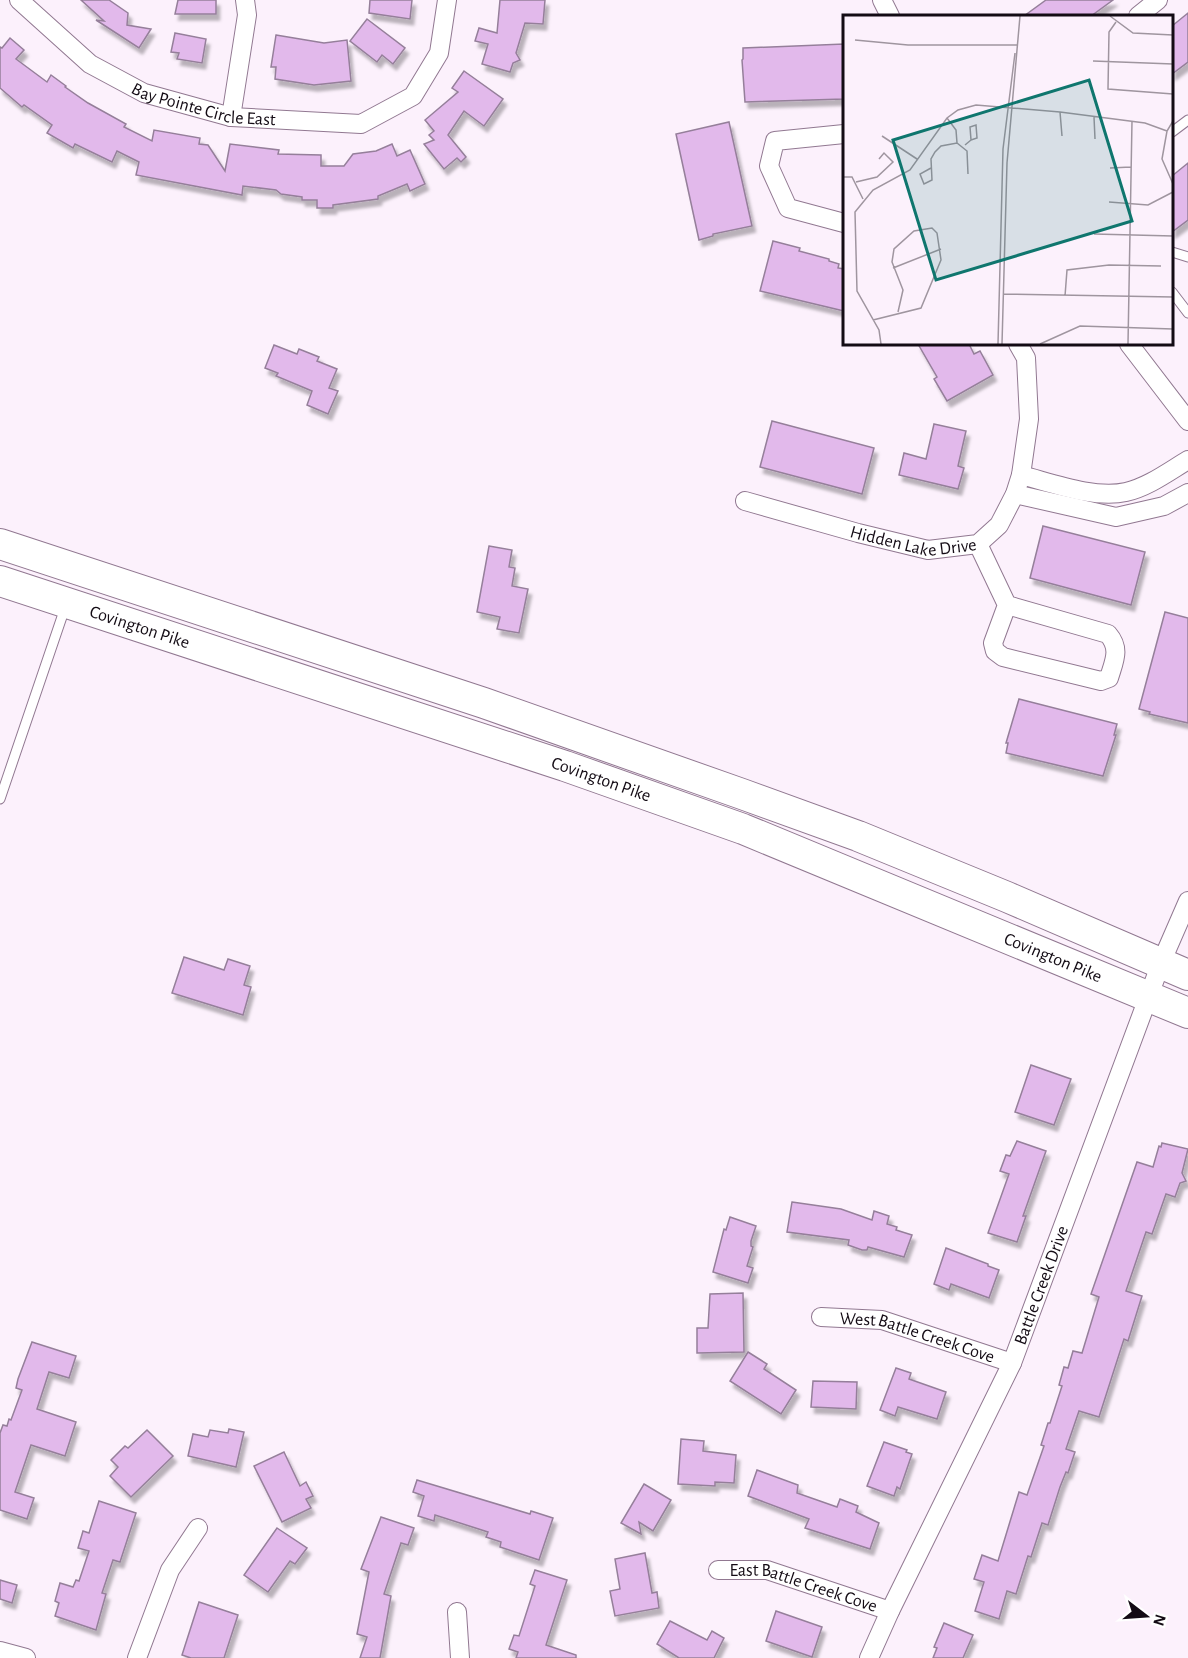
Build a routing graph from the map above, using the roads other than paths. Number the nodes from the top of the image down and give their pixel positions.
1 (19, 0) edge
2 (244, 0) edge
3 (447, 0) edge
4 (882, 0) edge
5 (1158, 0) edge
6 (890, 15) edge
7 (1139, 15) edge
8 (231, 117) junction
9 (1188, 120) edge
10 (1173, 131) edge
11 (843, 134) edge
12 (843, 223) edge
13 (1173, 252) edge
14 (1188, 257) edge
15 (1173, 293) edge
16 (1188, 313) edge
17 (1019, 345) edge
18 (1130, 345) edge
19 (1188, 421) edge
20 (1188, 460) edge
21 (1021, 475) junction
22 (1188, 493) edge
23 (1015, 494) junction
24 (745, 501) dead end
25 (0, 544) edge
26 (978, 544) junction
27 (0, 581) edge
28 (66, 603) junction
29 (1006, 605) junction
30 (223, 636) junction
31 (682, 790) junction
32 (0, 799) edge
33 (1188, 902) edge
34 (1175, 969) edge
35 (1149, 996) junction
36 (1188, 1013) edge
37 (822, 1317) dead end
38 (1012, 1363) junction
39 (198, 1527) dead end
40 (718, 1570) dead end
41 (890, 1611) junction
42 (457, 1612) dead end
43 (0, 1651) edge
44 (27, 1658) edge
45 (137, 1658) edge
46 (460, 1658) edge
47 (869, 1658) edge

1 - 8 street, Bay Pointe Circle East
2 - 8 street
3 - 8 street, Bay Pointe Circle East
4 - 6 street
5 - 7 street
9 - 10 lane
11 - 12 street
13 - 14 lane
15 - 16 lane
17 - 21 street, Hidden Lake Drive
18 - 19 street
20 - 21 street
21 - 23 street, Hidden Lake Drive
22 - 23 street
23 - 26 street, Hidden Lake Drive
24 - 26 street, Hidden Lake Drive
25 - 30 main road, Covington Pike
26 - 29 street
27 - 28 main road, Covington Pike
28 - 30 main road, Covington Pike
28 - 32 lane
29 - 29 street
30 - 31 main road, Covington Pike
31 - 34 main road, Covington Pike
31 - 35 main road, Covington Pike
33 - 34 street, Battle Creek Drive
34 - 35 street, Battle Creek Drive
35 - 36 main road, Covington Pike
35 - 38 street, Battle Creek Drive
37 - 38 street, West Battle Creek Cove
38 - 41 street, Battle Creek Drive
39 - 45 street
40 - 41 street, East Battle Creek Cove
41 - 47 street, Battle Creek Drive
42 - 46 street
43 - 44 street

